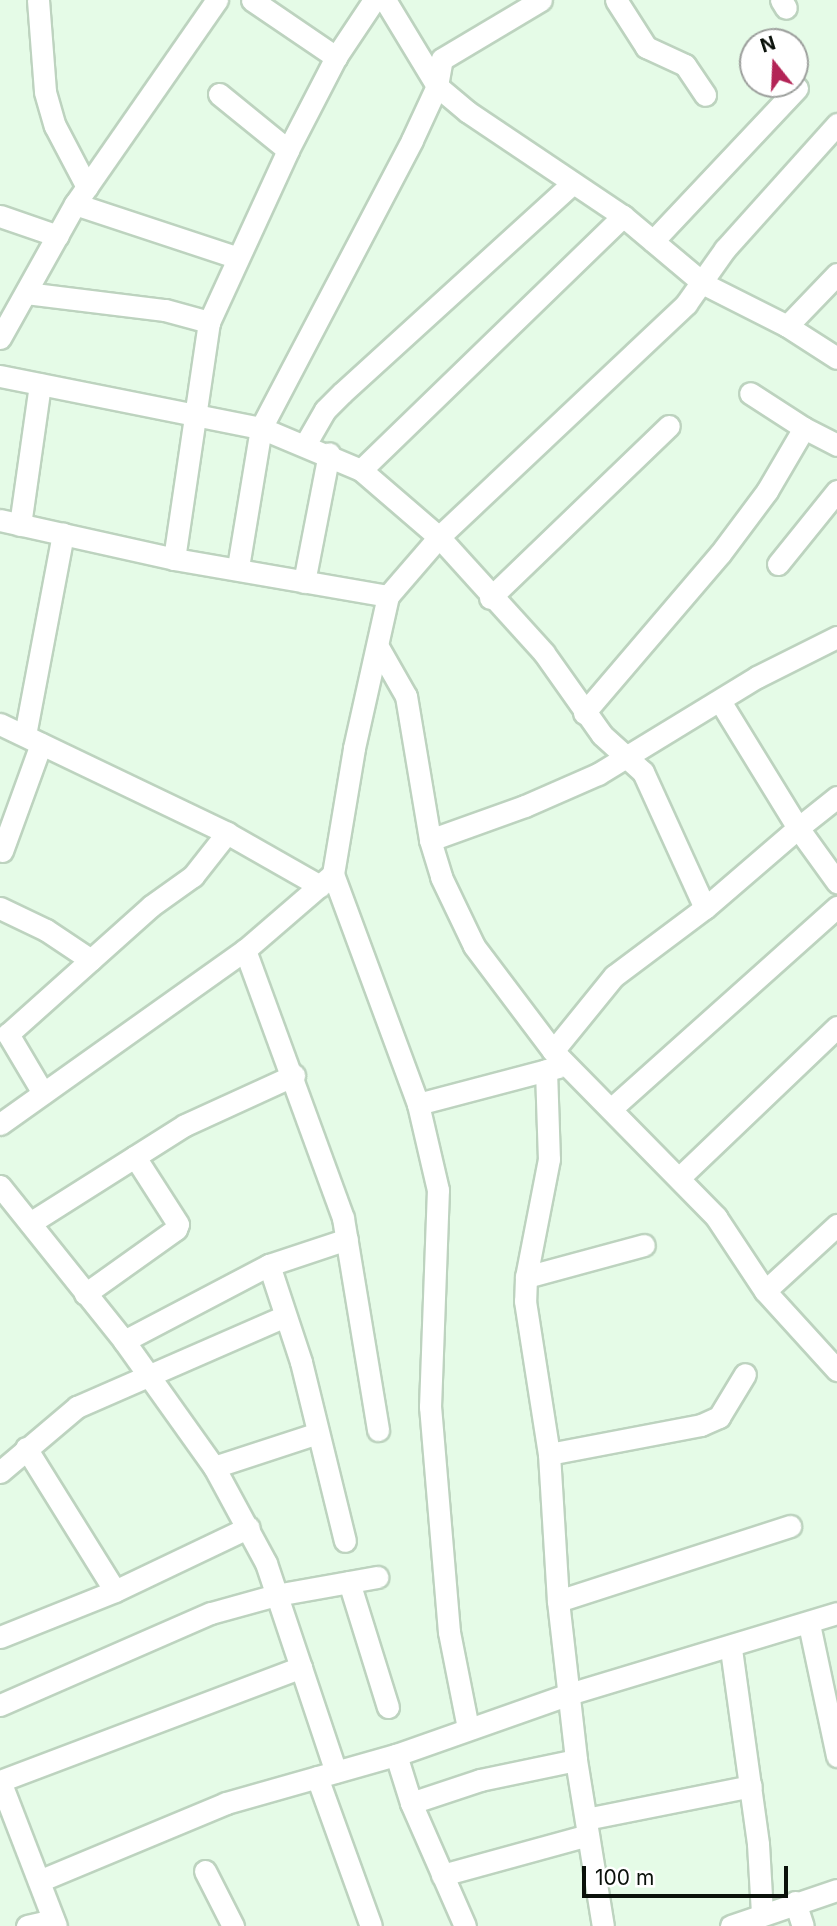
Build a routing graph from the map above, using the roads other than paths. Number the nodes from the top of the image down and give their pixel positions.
1 (38, 0) edge
2 (217, 0) edge
3 (252, 0) edge
4 (374, 0) edge
5 (385, 0) edge
6 (541, 0) edge
7 (616, 0) edge
8 (336, 57) junction
9 (437, 86) junction
10 (219, 93) dead end
11 (705, 95) dead end
12 (788, 98) edge
13 (837, 124) edge
14 (288, 150) junction
15 (573, 183) junction
16 (81, 196) junction
17 (0, 216) edge
18 (623, 216) junction
19 (58, 236) junction
20 (653, 241) junction
21 (235, 257) junction
22 (837, 274) edge
23 (704, 284) junction
24 (26, 293) junction
25 (209, 321) junction
26 (787, 326) junction
27 (0, 338) edge
28 (837, 358) edge
29 (0, 376) edge
30 (40, 384) junction
31 (750, 393) dead end
32 (195, 413) junction
33 (669, 426) dead end
34 (261, 428) junction
35 (804, 428) junction
36 (306, 443) junction
37 (837, 445) edge
38 (329, 453) junction
39 (361, 470) junction
40 (837, 491) edge
41 (10, 523) edge
42 (63, 534) junction
43 (439, 537) junction
44 (174, 559) junction
45 (778, 564) dead end
46 (238, 567) junction
47 (304, 582) junction
48 (388, 596) junction
49 (490, 598) junction
50 (837, 638) edge
51 (378, 647) junction
52 (720, 701) junction
53 (584, 713) junction
54 (0, 724) edge
55 (33, 740) junction
56 (629, 756) junction
57 (837, 797) edge
58 (798, 828) junction
59 (227, 833) junction
60 (430, 840) junction
61 (2, 851) dead end
62 (326, 880) junction
63 (837, 882) edge
64 (837, 907) edge
65 (0, 908) edge
66 (705, 908) junction
67 (246, 950) junction
68 (91, 960) junction
69 (837, 1027) edge
70 (555, 1062) junction
71 (294, 1075) junction
72 (43, 1093) junction
73 (418, 1104) junction
74 (612, 1108) junction
75 (0, 1124) edge
76 (135, 1157) junction
77 (680, 1177) junction
78 (0, 1186) edge
79 (30, 1223) junction
80 (837, 1225) edge
81 (347, 1239) junction
82 (644, 1245) dead end
83 (269, 1265) junction
84 (526, 1277) junction
85 (765, 1291) junction
86 (85, 1294) junction
87 (285, 1316) junction
88 (124, 1341) junction
89 (837, 1370) edge
90 (148, 1373) junction
91 (745, 1374) dead end
92 (378, 1430) dead end
93 (318, 1433) junction
94 (26, 1448) junction
95 (549, 1454) junction
96 (214, 1466) junction
97 (0, 1472) edge
98 (790, 1526) dead end
99 (249, 1527) junction
100 (345, 1541) dead end
101 (377, 1577) dead end
102 (349, 1582) junction
103 (115, 1591) junction
104 (276, 1595) junction
105 (558, 1601) junction
106 (837, 1613) edge
107 (809, 1624) junction
108 (0, 1637) edge
109 (731, 1648) junction
110 (301, 1667) junction
111 (569, 1694) junction
112 (0, 1705) edge
113 (388, 1707) dead end
114 (468, 1727) junction
115 (396, 1755) junction
116 (837, 1756) edge
117 (576, 1760) junction
118 (327, 1774) junction
119 (0, 1781) edge
120 (751, 1786) junction
121 (411, 1803) junction
122 (587, 1827) junction
123 (205, 1871) dead end
124 (443, 1875) junction
125 (39, 1881) junction
126 (837, 1889) edge
127 (794, 1902) junction
128 (762, 1914) junction
129 (54, 1923) edge
130 (27, 1926) edge
131 (233, 1926) edge
132 (372, 1926) edge
133 (465, 1926) edge
134 (603, 1926) edge
135 (732, 1926) edge
136 (803, 1926) edge

1 - 16 street
2 - 16 street
3 - 8 street
4 - 8 street
5 - 9 street
6 - 9 street
7 - 11 street
8 - 14 street
9 - 15 street
9 - 34 street
10 - 14 street
12 - 20 street
13 - 23 street
14 - 21 street
15 - 18 street
15 - 36 street
16 - 19 street
16 - 21 street
17 - 19 street
18 - 20 street
18 - 39 street
19 - 24 street
20 - 23 street
21 - 25 street
22 - 26 street
23 - 26 street
23 - 43 street
24 - 25 street
24 - 27 street
25 - 32 street
26 - 28 street
29 - 30 street
30 - 32 street
30 - 41 street
31 - 35 street
32 - 34 street
32 - 44 street
33 - 49 street
34 - 36 street
34 - 46 street
35 - 37 street
35 - 53 street
36 - 38 street
38 - 39 street
38 - 47 street
39 - 43 street
40 - 45 street
41 - 42 street
42 - 44 street
42 - 55 street
43 - 48 street
43 - 49 street
44 - 46 street
46 - 47 street
47 - 48 street
48 - 51 street
49 - 53 street
50 - 52 street
51 - 60 street
51 - 62 street
52 - 56 street
52 - 58 street
53 - 56 street
54 - 55 street
55 - 59 street
55 - 61 street
56 - 60 street
56 - 66 street
57 - 58 street
58 - 63 street
58 - 66 street
59 - 62 street
59 - 68 street
60 - 70 street
62 - 67 street
62 - 73 street
64 - 74 street
65 - 68 street
66 - 70 street
67 - 71 street
67 - 72 street
68 - 72 street
69 - 77 street
70 - 73 street
70 - 74 street
70 - 84 street
71 - 76 street
71 - 81 street
72 - 75 street
73 - 114 street
74 - 77 street
76 - 79 street
76 - 86 street
77 - 85 street
78 - 79 street
79 - 86 street
80 - 85 street
81 - 83 street
81 - 92 street
82 - 84 street
83 - 87 street
83 - 88 street
84 - 95 street
85 - 89 street
86 - 88 street
87 - 90 street
87 - 93 street
88 - 90 street
90 - 94 street
90 - 96 street
91 - 95 street
93 - 96 street
93 - 100 street
94 - 97 street
94 - 103 street
95 - 105 street
96 - 99 street
98 - 105 street
99 - 103 street
99 - 104 street
101 - 102 street
102 - 104 street
102 - 113 street
103 - 108 street
104 - 110 street
104 - 112 street
105 - 111 street
106 - 107 street
107 - 109 street
107 - 116 street
109 - 111 street
109 - 120 street
110 - 118 street
110 - 119 street
111 - 114 street
111 - 117 street
114 - 115 street
115 - 118 street
115 - 121 street
117 - 121 street
117 - 122 street
118 - 125 street
118 - 132 street
119 - 125 street
120 - 122 street
120 - 128 street
121 - 124 street
122 - 124 street
122 - 134 street
123 - 131 street
124 - 133 street
125 - 129 street
126 - 127 street
127 - 128 street
127 - 136 street
128 - 135 street
129 - 130 street

